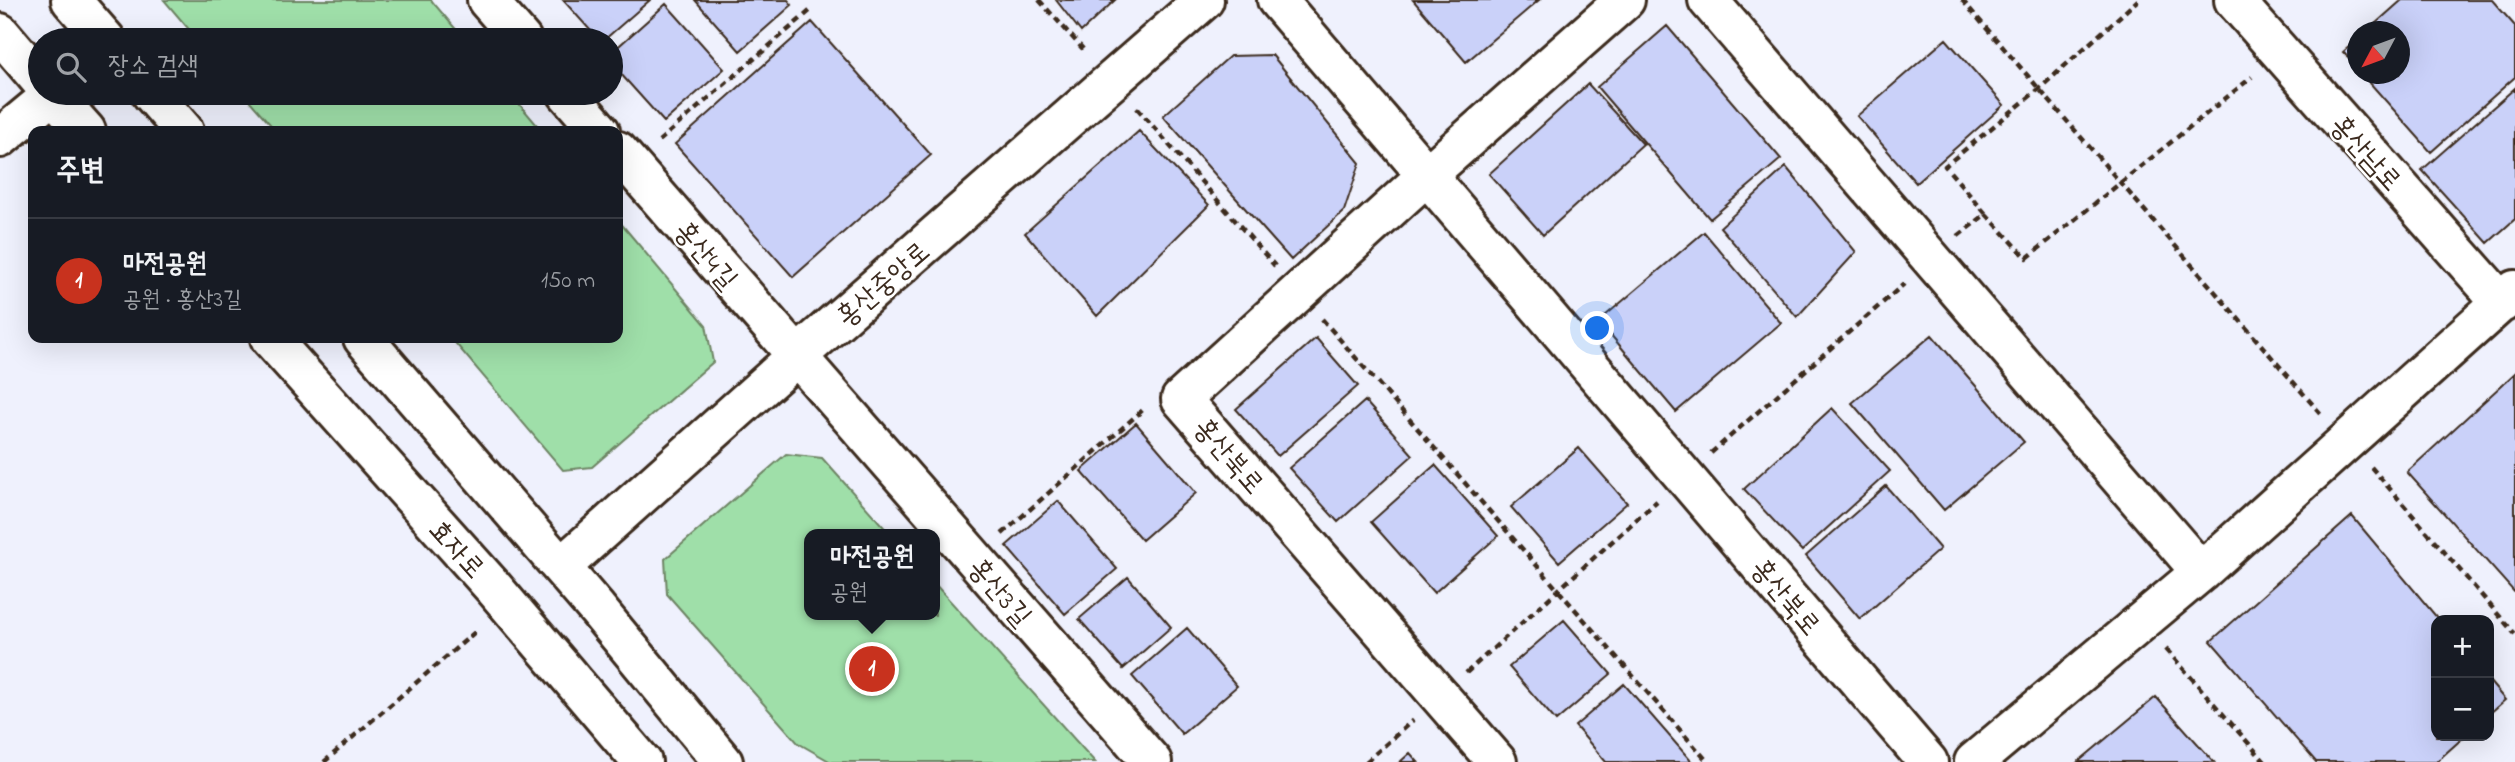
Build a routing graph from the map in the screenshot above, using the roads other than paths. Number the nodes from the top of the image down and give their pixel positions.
1 (71, 0) edge
2 (487, 0) edge
3 (1204, 0) edge
4 (1277, 0) edge
5 (1625, 0) edge
6 (1708, 0) edge
7 (2234, 0) edge
8 (96, 28) edge
9 (512, 28) edge
10 (0, 33) edge
11 (28, 66) edge
12 (32, 105) edge
13 (62, 105) edge
14 (161, 105) edge
15 (577, 105) edge
16 (81, 126) edge
17 (180, 126) edge
18 (596, 126) edge
19 (0, 138) edge
20 (636, 149) edge
21 (1426, 176) junction
22 (2508, 297) edge
23 (274, 343) edge
24 (367, 343) edge
25 (796, 357) junction
26 (561, 567) junction
27 (2201, 572) junction
28 (642, 762) edge
29 (723, 762) edge
30 (1152, 762) edge
31 (1497, 762) edge
32 (1928, 762) edge
33 (1974, 762) edge

1 - 8 street
2 - 9 street
3 - 25 street, 홍산중앙로
4 - 21 street, 홍산북로
5 - 21 street, 홍산북로
6 - 27 street
7 - 22 street, 홍산남로
10 - 11 street
12 - 19 street
13 - 16 street
14 - 17 street
15 - 18 street
20 - 25 street, 홍산4길
21 - 31 street, 홍산북로
21 - 32 street, 홍산북로
22 - 27 street, 홍산남로
23 - 28 street, 효자로
24 - 26 street
25 - 26 street, 홍산중앙로
25 - 30 street, 홍산3길
26 - 29 street
27 - 33 street

